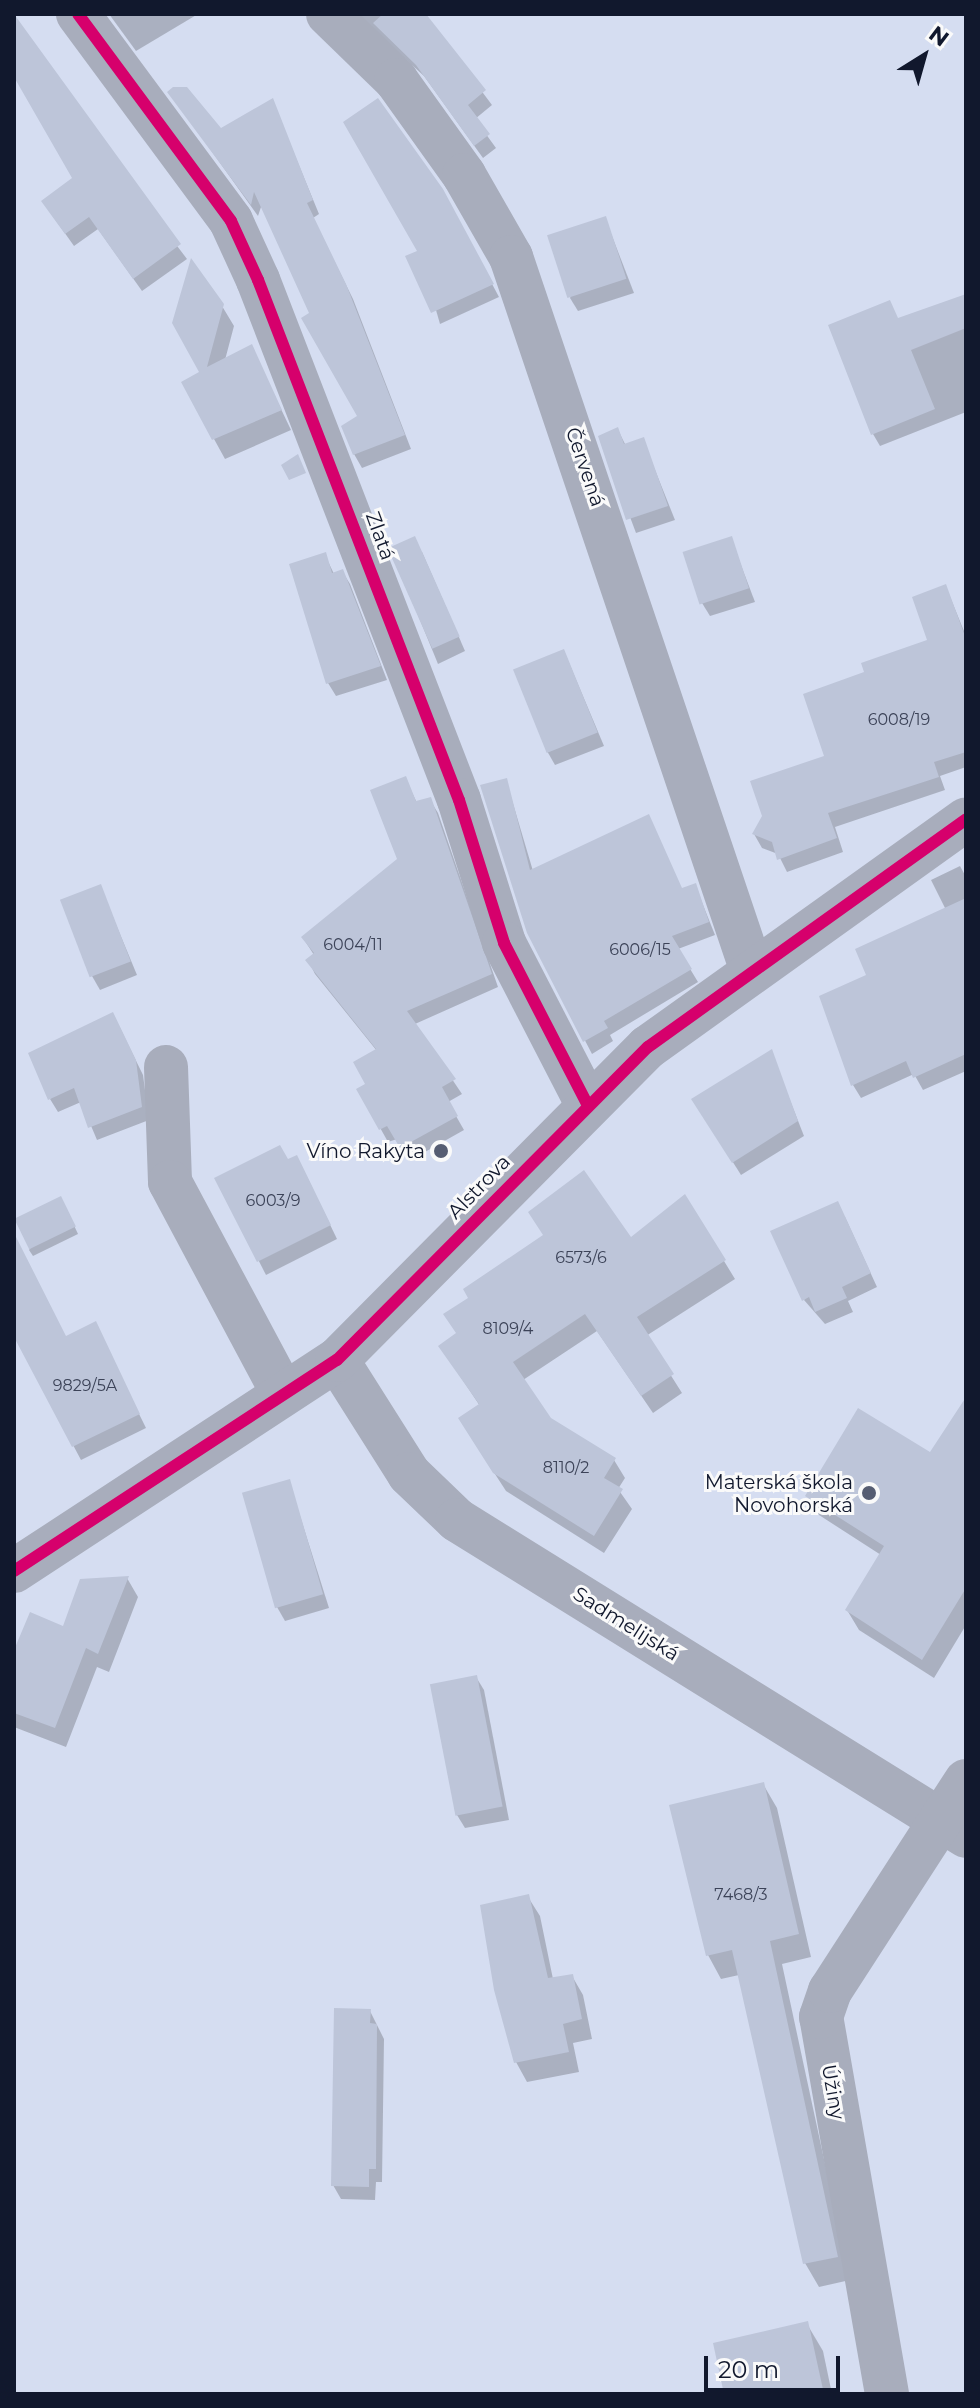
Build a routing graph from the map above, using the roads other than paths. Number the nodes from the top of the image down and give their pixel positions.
1 (78, 14) edge
2 (328, 14) edge
3 (966, 819) edge
4 (751, 968) junction
5 (166, 1067) dead end
6 (587, 1104) junction
7 (337, 1360) junction
8 (283, 1394) junction
9 (14, 1571) edge
10 (966, 1781) edge
11 (954, 1828) edge
12 (887, 2394) edge

1 - 6 street, Zlatá
2 - 4 street, Červená
3 - 4 street, Alstrova
4 - 6 street, Alstrova
5 - 8 street
6 - 7 street, Alstrova
7 - 8 street, Alstrova
7 - 11 street, Sadmelijská
8 - 9 street, Alstrova
10 - 11 street, Úžiny
11 - 12 street, Úžiny

